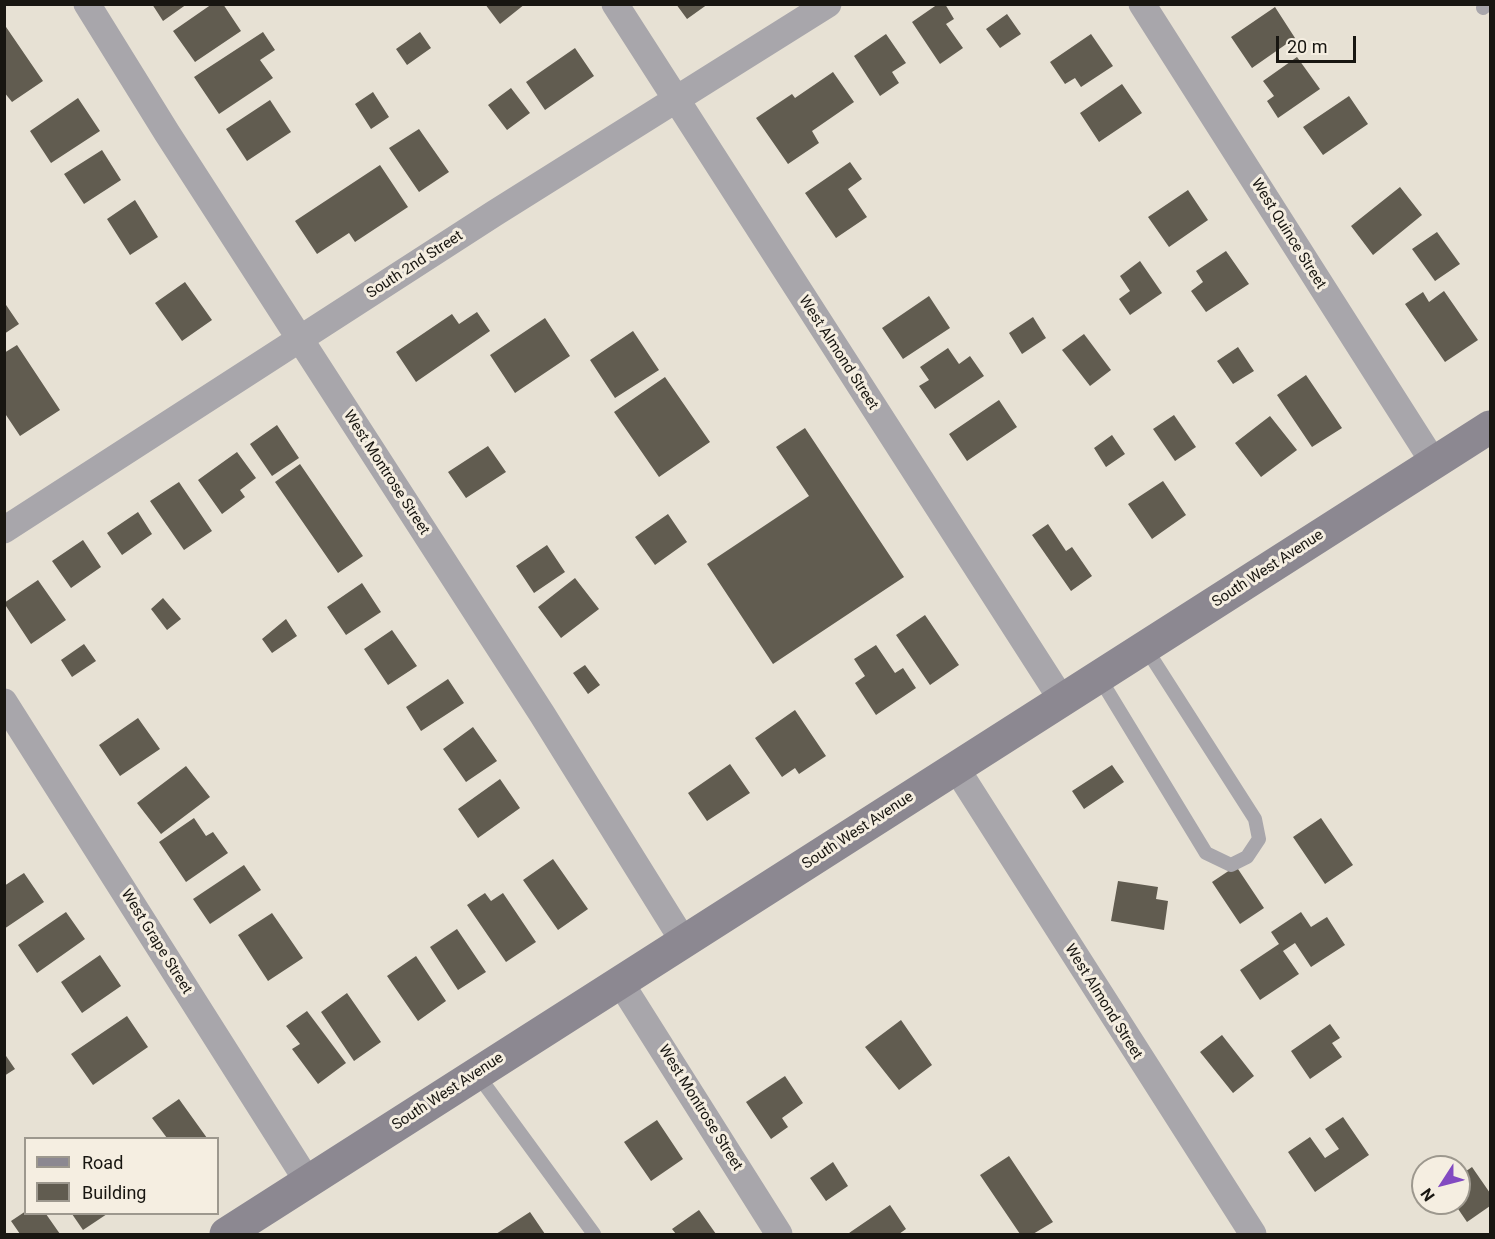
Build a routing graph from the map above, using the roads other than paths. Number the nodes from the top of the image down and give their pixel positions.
1 (87, 4) edge
2 (615, 4) edge
3 (828, 4) edge
4 (1142, 4) edge
5 (676, 100) junction
6 (300, 340) junction
7 (1491, 427) edge
8 (1434, 463) junction
9 (4, 530) edge
10 (1145, 647) junction
11 (1099, 677) junction
12 (1062, 700) junction
13 (4, 702) edge
14 (956, 768) junction
15 (684, 942) junction
16 (620, 982) junction
17 (477, 1074) junction
18 (308, 1182) junction
19 (226, 1234) edge
20 (594, 1234) edge
21 (779, 1234) edge
22 (1253, 1234) edge

1 - 6 street, West Montrose Street
2 - 5 street, West Almond Street
3 - 5 street, South 2nd Street
4 - 8 street, West Quince Street
5 - 6 street, South 2nd Street
5 - 12 street, West Almond Street
6 - 9 street, South 2nd Street
6 - 15 street, West Montrose Street
7 - 8 street, South West Avenue
8 - 10 street, South West Avenue
10 - 11 street, South West Avenue
10 - 11 lane
11 - 12 street, South West Avenue
12 - 14 street, South West Avenue
13 - 18 street, West Grape Street
14 - 15 street, South West Avenue
14 - 22 street, West Almond Street
15 - 16 street, South West Avenue
16 - 17 street, South West Avenue
16 - 21 street, West Montrose Street
17 - 18 street, South West Avenue
17 - 20 lane
18 - 19 street, South West Avenue

